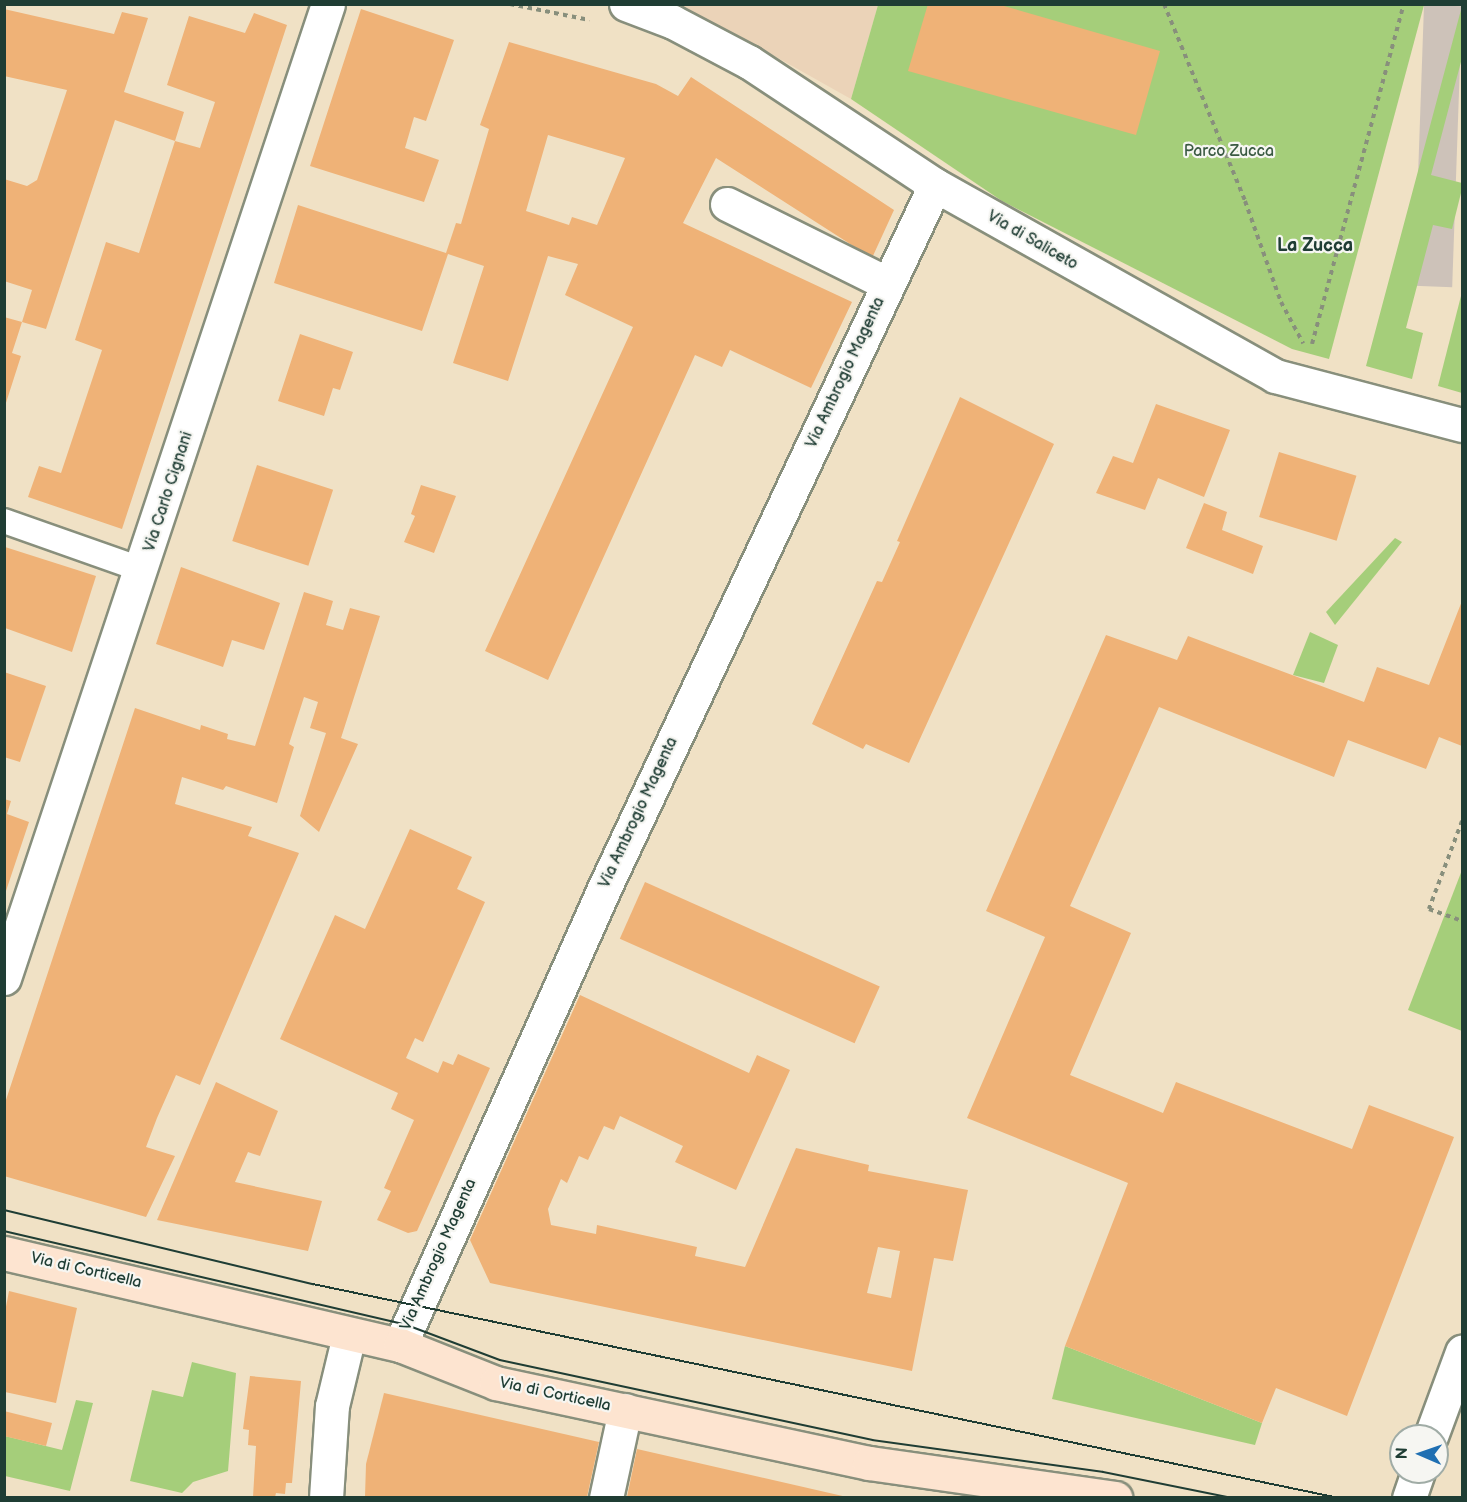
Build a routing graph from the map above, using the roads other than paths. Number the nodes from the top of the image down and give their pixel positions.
1 (328, 4) edge
2 (626, 4) edge
3 (935, 185) junction
4 (727, 204) dead end
5 (888, 284) junction
6 (1462, 425) edge
7 (4, 521) edge
8 (143, 570) junction
9 (4, 978) edge
10 (4, 1253) edge
11 (349, 1335) junction
12 (400, 1345) junction
13 (1462, 1352) edge
14 (625, 1410) junction
15 (1435, 1424) edge
16 (326, 1497) edge
17 (606, 1497) edge
18 (1116, 1497) edge

1 - 8 street, Via Carlo Cignani
2 - 3 street, Via di Saliceto
3 - 5 street, Via Ambrogio Magenta
3 - 6 street, Via di Saliceto
4 - 5 street, Via Ambrogio Magenta
5 - 12 street, Via Ambrogio Magenta
7 - 8 lane
8 - 9 street, Via Carlo Cignani
10 - 11 main road, Via di Corticella
11 - 12 main road, Via di Corticella
11 - 16 street
12 - 14 main road, Via di Corticella
13 - 15 street
14 - 17 street
14 - 18 main road, Via di Corticella

